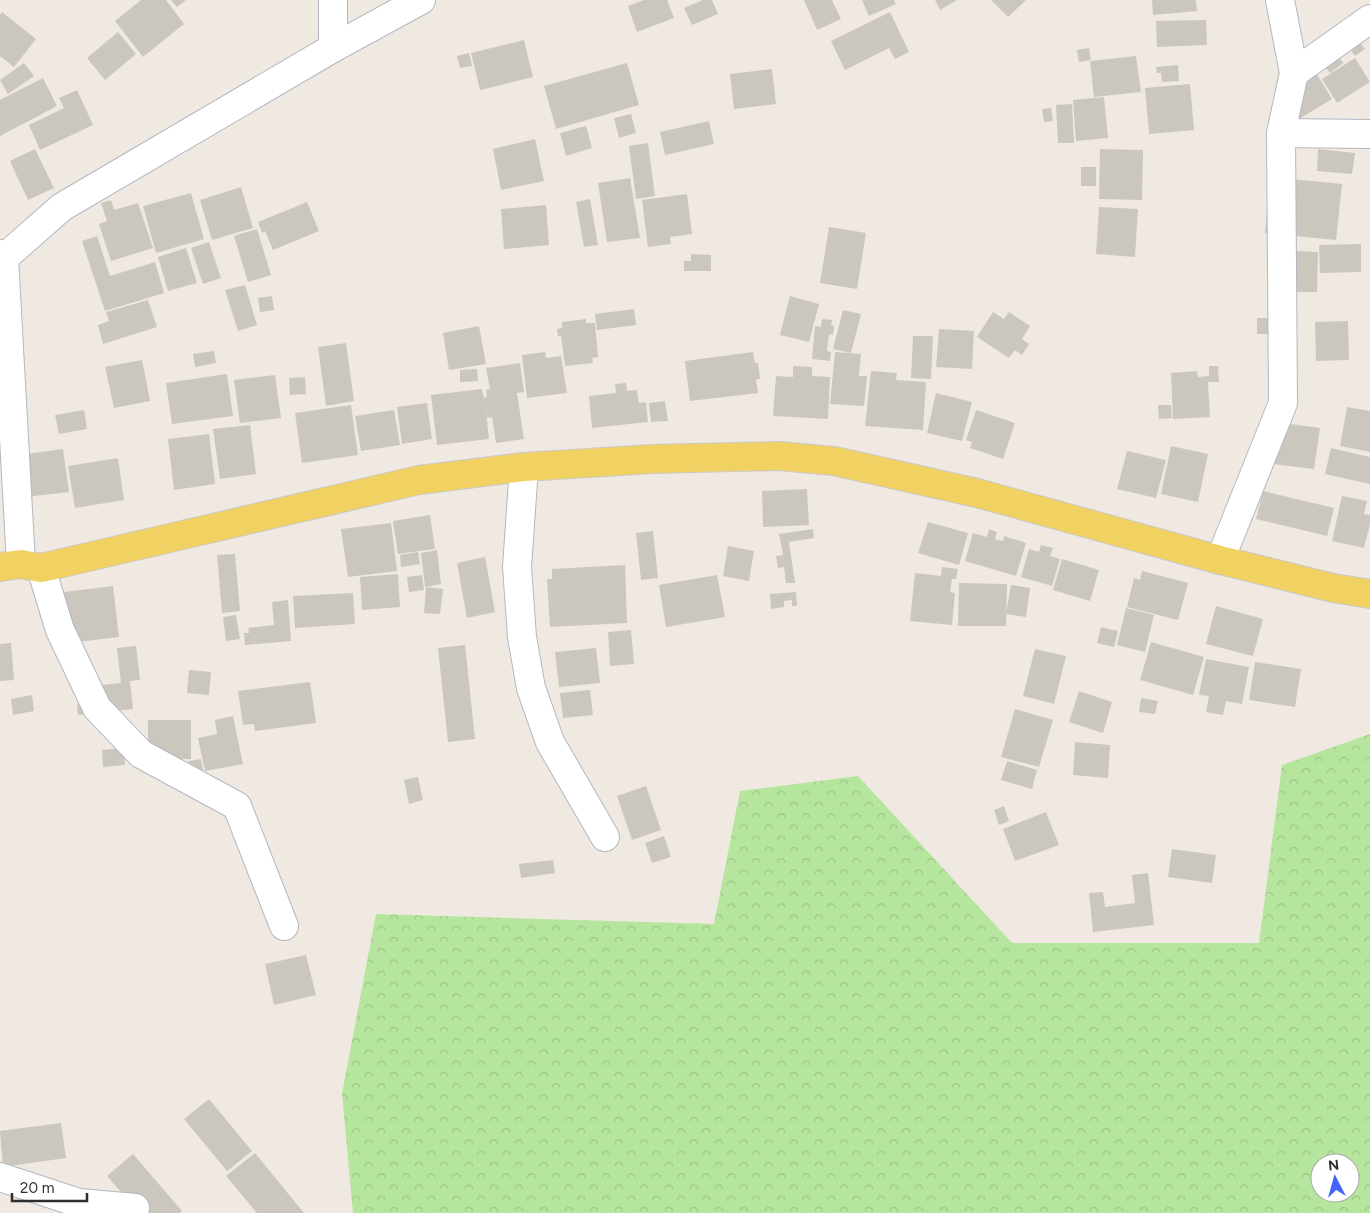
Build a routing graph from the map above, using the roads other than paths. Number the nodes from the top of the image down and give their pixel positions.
1 (333, 0) edge
2 (421, 0) edge
3 (1280, 0) edge
4 (1370, 20) edge
5 (333, 48) junction
6 (1294, 73) junction
7 (1281, 133) junction
8 (1370, 134) edge
9 (2, 256) edge
10 (524, 467) junction
11 (1220, 560) junction
12 (21, 566) edge
13 (1370, 594) edge
14 (604, 837) dead end
15 (284, 926) dead end
16 (0, 1177) edge
17 (135, 1208) dead end

1 - 5 street
2 - 5 street
3 - 6 street
4 - 6 street
5 - 9 street
6 - 7 street
7 - 8 street
7 - 11 street
9 - 12 street
10 - 11 main road
10 - 12 main road
10 - 14 street
11 - 13 main road
12 - 15 street
16 - 17 street

